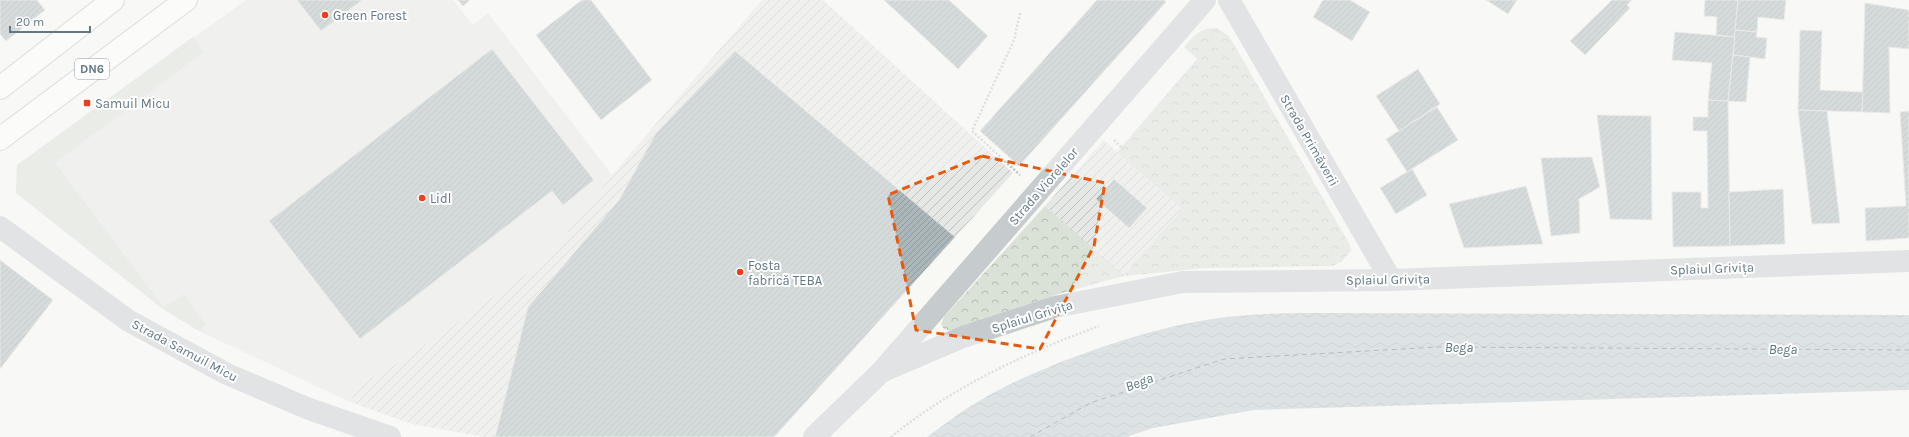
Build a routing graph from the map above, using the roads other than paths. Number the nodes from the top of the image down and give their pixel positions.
1 (112, 0) edge
2 (186, 0) edge
3 (1206, 0) edge
4 (1229, 0) edge
5 (0, 88) edge
6 (0, 139) edge
7 (0, 227) edge
8 (1909, 261) edge
9 (1390, 280) junction
10 (881, 372) junction
11 (390, 437) edge
12 (814, 437) edge

1 - 5 main road
2 - 6 main road, DN6
3 - 10 street, Strada Viorelelor
4 - 9 street, Strada Primăverii
7 - 11 street, Strada Samuil Micu
8 - 9 street, Splaiul Grivița
9 - 10 street, Splaiul Grivița
10 - 12 street, Strada Viorelelor

